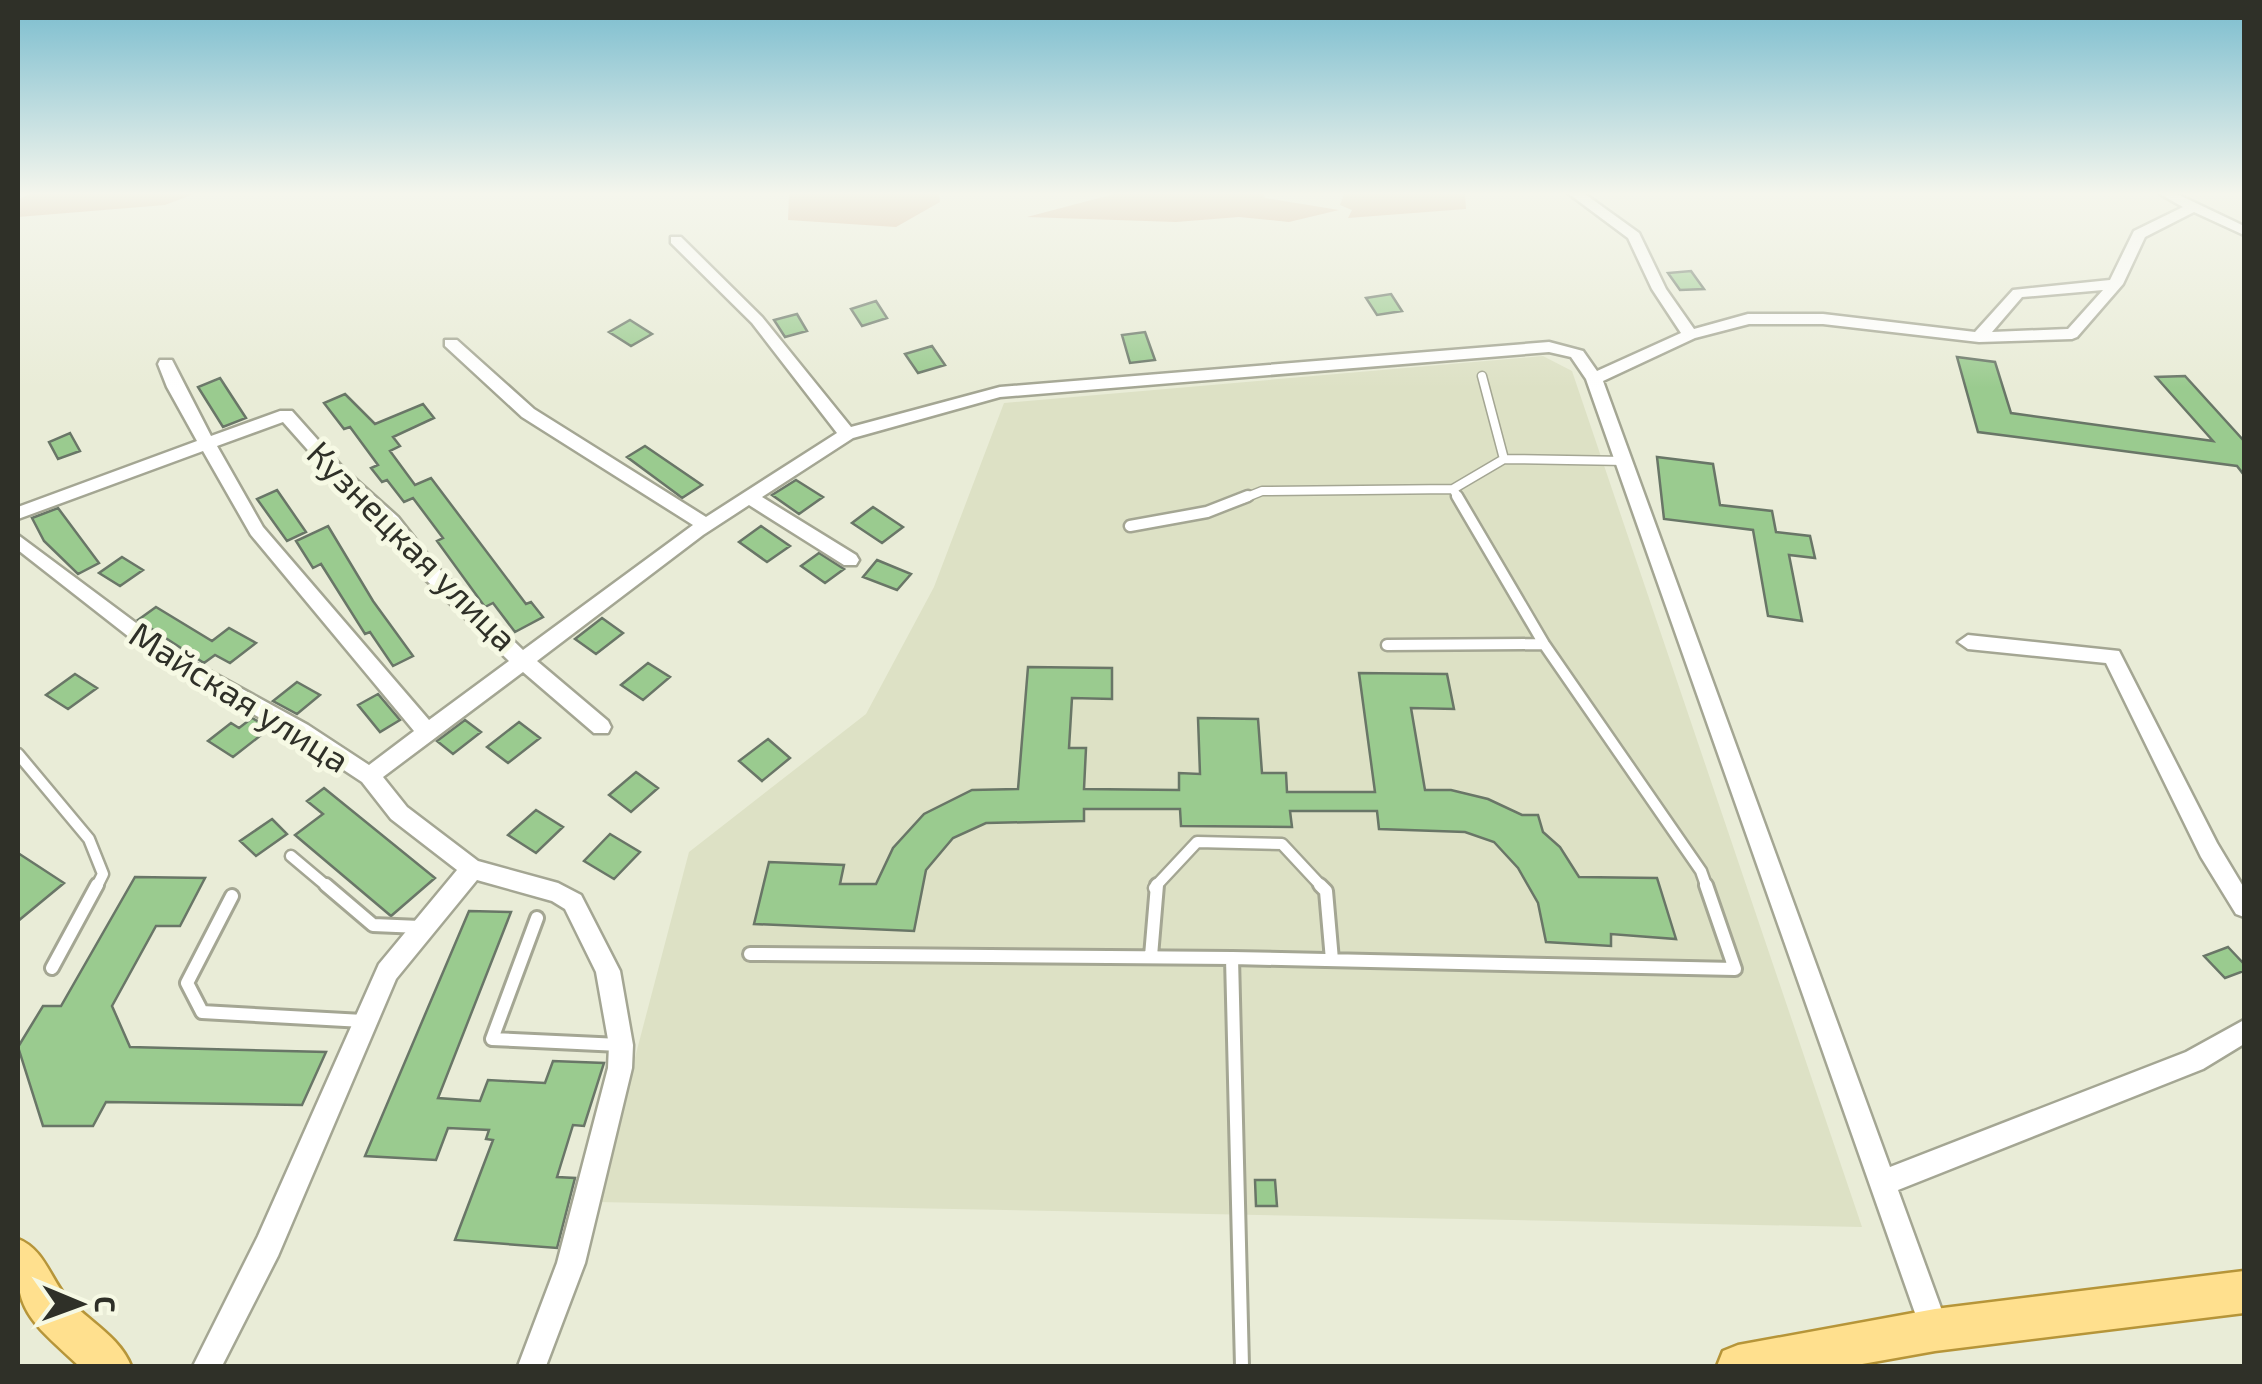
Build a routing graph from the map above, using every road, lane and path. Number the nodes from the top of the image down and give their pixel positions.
1 (695, 259) edge
2 (1645, 259) edge
3 (2128, 259) edge
4 (2116, 284) junction
5 (1690, 335) junction
6 (1978, 337) junction
7 (451, 343) dead end
8 (166, 364) dead end
9 (1482, 376) dead end
10 (1594, 380) junction
11 (848, 434) junction
12 (210, 443) junction
13 (1504, 459) junction
14 (1626, 461) junction
15 (1452, 489) junction
16 (749, 497) junction
17 (18, 513) edge
18 (706, 524) junction
19 (1130, 526) dead end
20 (18, 542) edge
21 (850, 560) dead end
22 (1968, 642) dead end
23 (1544, 644) junction
24 (1386, 645) dead end
25 (524, 657) junction
26 (601, 727) dead end
27 (426, 730) junction
28 (18, 754) edge
29 (369, 776) junction
30 (291, 856) dead end
31 (472, 869) junction
32 (232, 896) dead end
33 (2244, 908) edge
34 (536, 918) dead end
35 (422, 927) junction
36 (750, 954) dead end
37 (1151, 956) junction
38 (1232, 958) junction
39 (1332, 960) junction
40 (52, 968) dead end
41 (364, 1022) junction
42 (2244, 1031) edge
43 (622, 1045) junction
44 (1882, 1183) junction
45 (18, 1259) edge
46 (2244, 1292) edge
47 (1936, 1330) junction
48 (110, 1366) edge
49 (207, 1366) edge
50 (532, 1366) edge
51 (1242, 1366) edge
52 (1738, 1366) edge

1 - 11 street
2 - 5 street
3 - 4 street
4 - 6 street
4 - 6 street
5 - 6 street
5 - 10 street
7 - 18 street
8 - 12 street
9 - 13 lane
10 - 11 street
10 - 14 street
11 - 16 street
12 - 17 street
12 - 25 street, Кузнецкая улица
12 - 27 street
13 - 14 lane
13 - 15 lane
14 - 44 street
15 - 19 lane
15 - 23 lane
16 - 18 street
16 - 21 street
18 - 25 street
20 - 29 street, Майская улица
22 - 33 street
23 - 24 lane
23 - 39 lane
25 - 26 street, Кузнецкая улица
25 - 27 street
27 - 29 street
28 - 40 lane
29 - 31 street, Майская улица
30 - 35 lane
31 - 35 street
31 - 43 street
32 - 41 lane
34 - 43 lane
35 - 41 street
36 - 37 lane
37 - 38 lane
37 - 39 lane
38 - 39 lane
38 - 51 lane
41 - 49 street
42 - 44 street
43 - 50 street
44 - 47 street
45 - 48 main road
46 - 47 main road
47 - 52 main road

